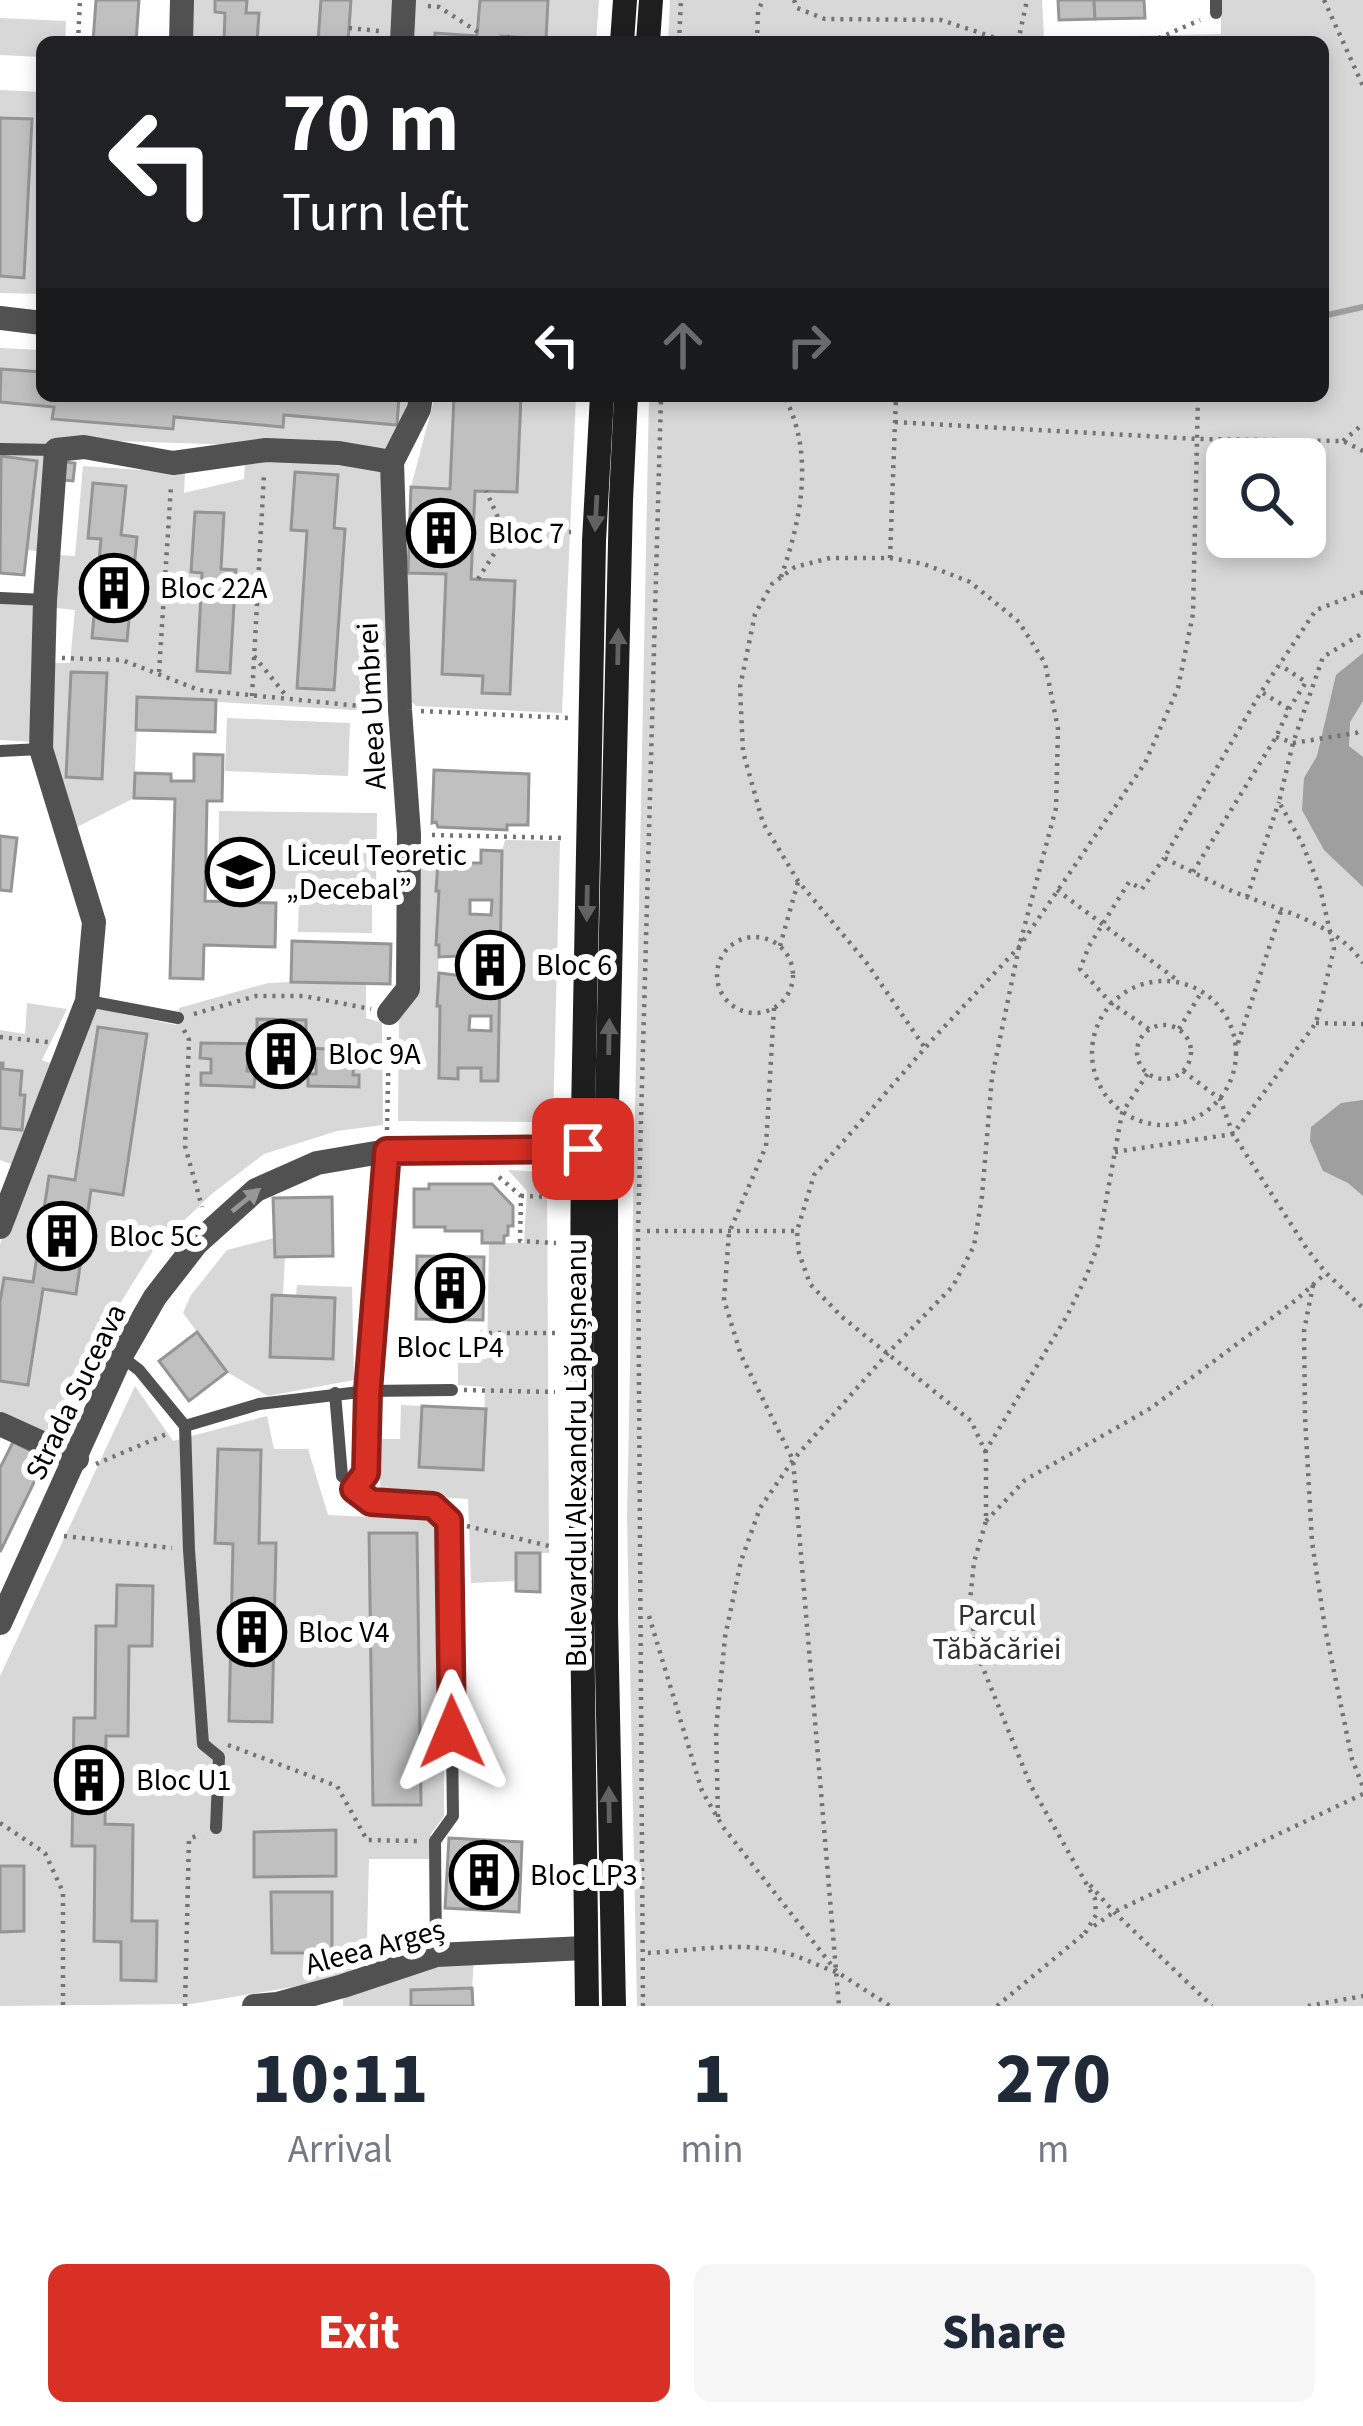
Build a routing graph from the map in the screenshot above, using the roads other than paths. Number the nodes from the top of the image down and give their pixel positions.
1 (182, 0) edge
2 (404, 0) edge
3 (625, 0) edge
4 (651, 0) edge
5 (182, 36) edge
6 (402, 36) edge
7 (622, 36) edge
8 (648, 36) edge
9 (0, 318) edge
10 (36, 322) edge
11 (420, 402) edge
12 (602, 402) edge
13 (626, 402) edge
14 (0, 449) edge
15 (56, 450) junction
16 (392, 462) junction
17 (0, 598) edge
18 (45, 600) junction
19 (41, 749) junction
20 (0, 751) edge
21 (87, 1001) junction
22 (389, 1013) road end
23 (178, 1018) road end
24 (387, 1141) junction
25 (583, 1149) junction
26 (11, 1168) edge
27 (0, 1227) edge
28 (121, 1356) junction
29 (452, 1390) road end
30 (368, 1391) junction
31 (335, 1393) junction
32 (0, 1424) edge
33 (185, 1426) junction
34 (84, 1462) junction
35 (354, 1489) junction
36 (0, 1623) edge
37 (216, 1828) road end
38 (585, 1948) junction
39 (436, 1955) junction
40 (343, 1996) edge
41 (254, 2006) edge
42 (587, 2006) edge
43 (614, 2006) edge

1 - 5 street
2 - 6 street
3 - 7 main road
4 - 8 main road
9 - 10 street
11 - 16 street, Aleea Umbrei
12 -> 25 main road, Bulevardul Alexandru Lăpușneanu
43 -> 13 main road, Bulevardul Alexandru Lăpușneanu
14 - 15 lane
15 - 16 street
15 - 18 street
16 - 22 street, Aleea Umbrei
17 - 18 lane
18 - 19 street
19 - 20 lane
19 - 21 street
21 - 23 lane
21 - 26 street
24 - 25 street, Strada Suceava
28 -> 24 street, Strada Suceava
24 - 30 lane
25 - 38 main road, Bulevardul Alexandru Lăpușneanu
26 - 27 street
28 - 33 lane
28 - 34 street, Strada Suceava
29 - 30 lane
30 - 31 lane
30 - 35 lane
31 - 33 lane
31 - 35 lane
32 - 34 street
33 - 37 lane
34 - 36 street, Strada Suceava
35 - 39 lane
38 - 39 street, Aleea Argeș
38 - 42 main road, Bulevardul Alexandru Lăpușneanu
39 - 40 street, Aleea Argeș
40 - 41 street, Aleea Argeș

